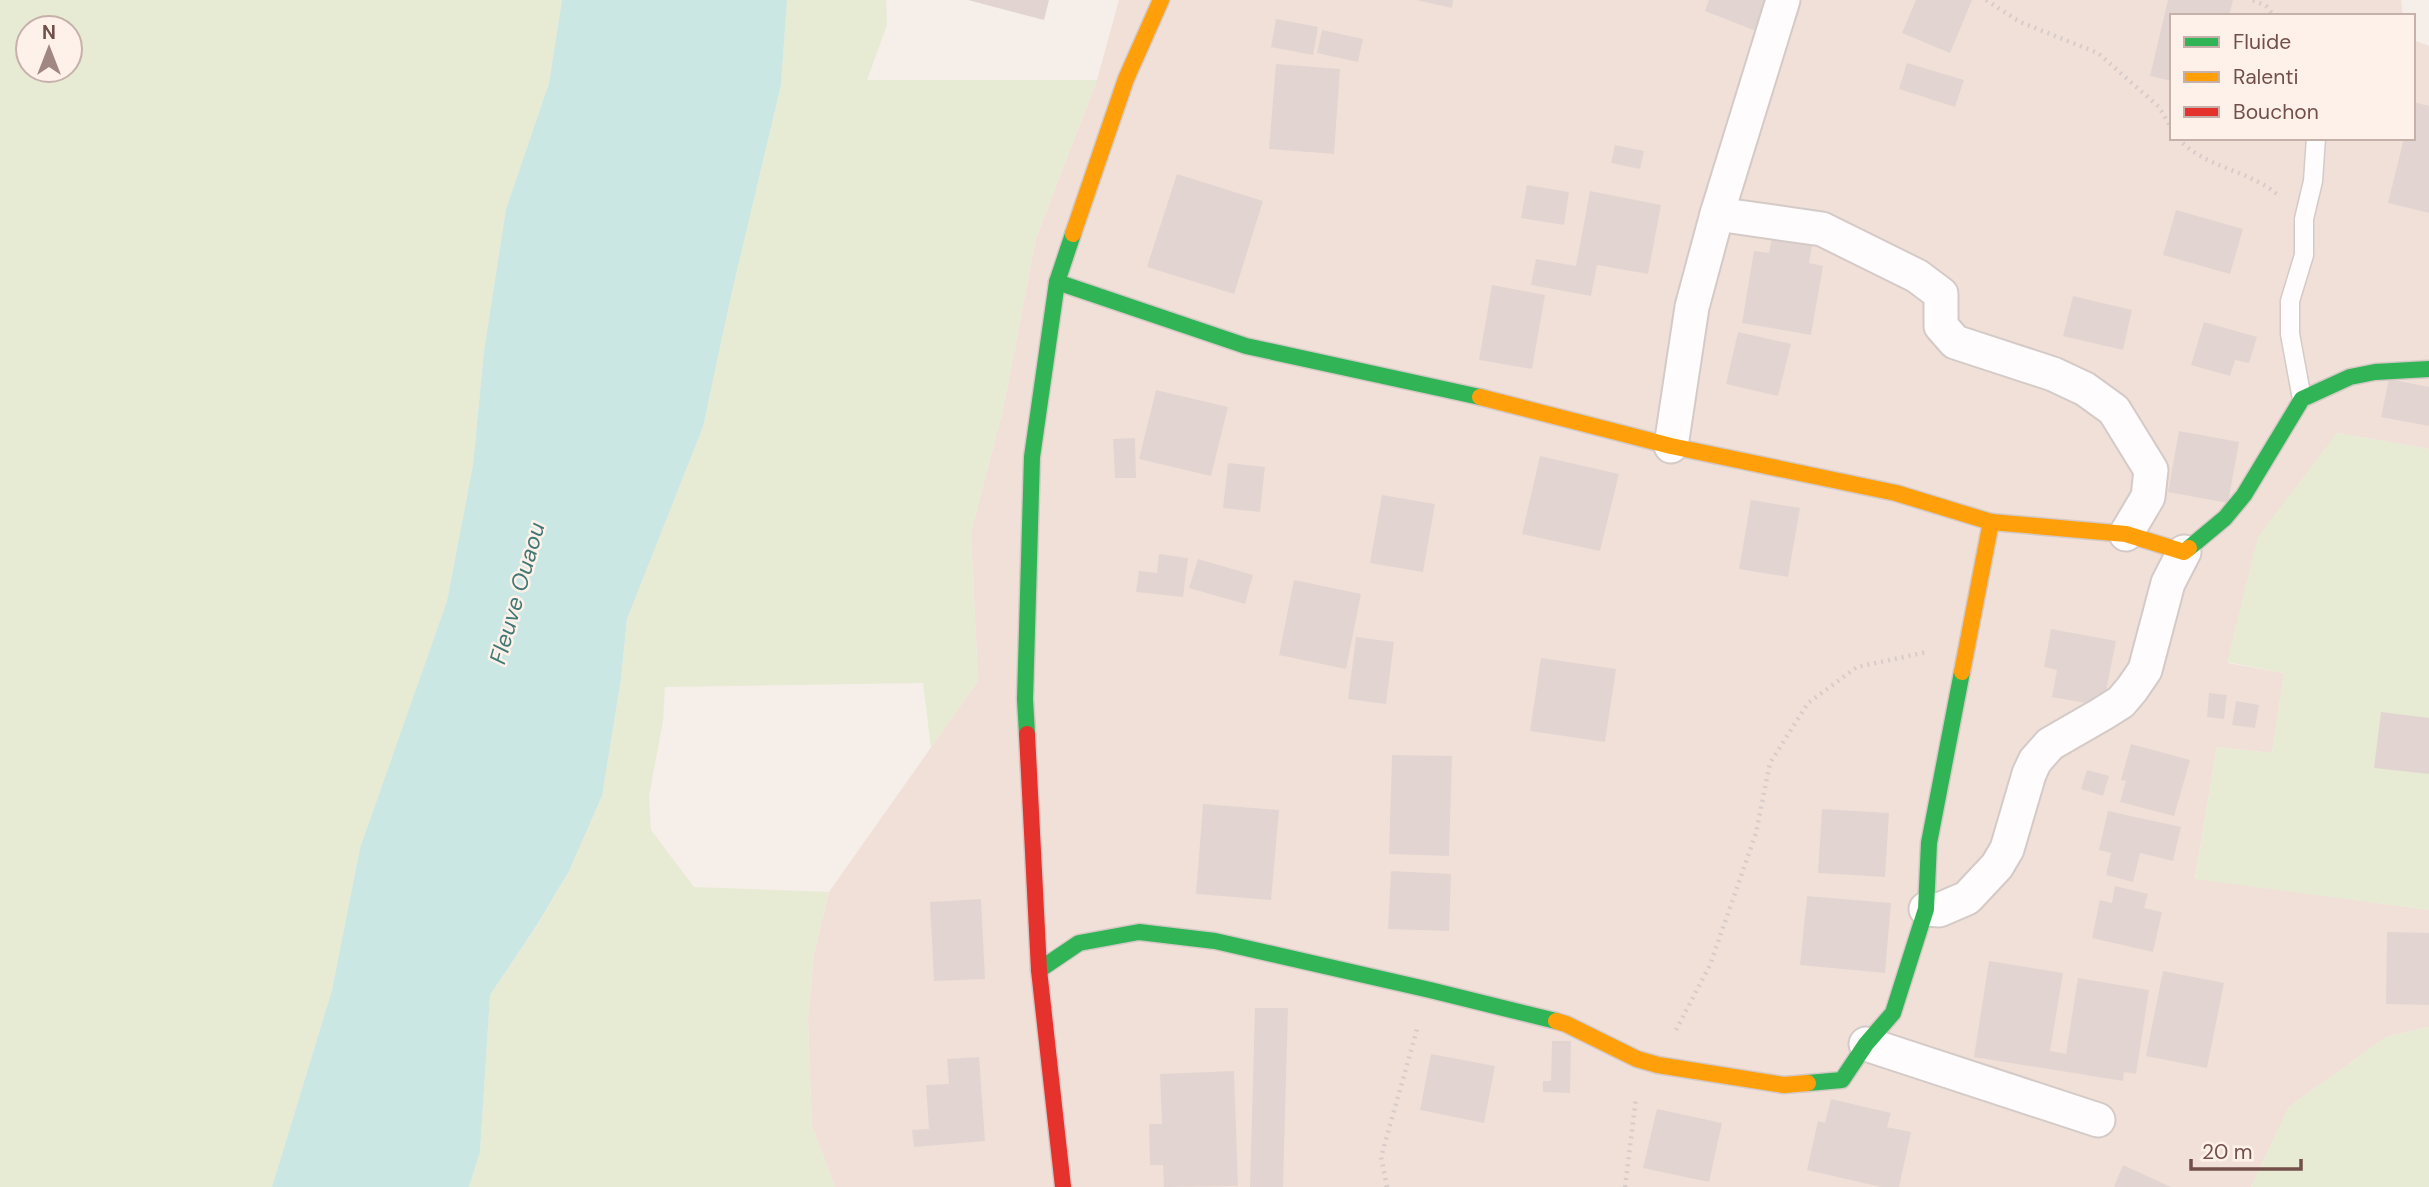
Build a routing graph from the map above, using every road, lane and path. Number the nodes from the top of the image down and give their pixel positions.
1 (1161, 0) edge
2 (1783, 0) edge
3 (1986, 0) edge
4 (2253, 0) edge
5 (2272, 14) edge
6 (2170, 126) edge
7 (2180, 140) edge
8 (2316, 140) edge
9 (1717, 214) junction
10 (2304, 219) junction
11 (1057, 282) junction
12 (2429, 369) edge
13 (2302, 399) junction
14 (1671, 446) junction
15 (1991, 522) junction
16 (2126, 534) junction
17 (2183, 552) junction
18 (1967, 649) junction
19 (1926, 909) junction
20 (1039, 970) junction
21 (1430, 990) junction
22 (1867, 1044) junction
23 (1637, 1059) junction
24 (1658, 1065) junction
25 (2098, 1120) dead end
26 (1063, 1187) edge
27 (1388, 1187) edge
28 (1625, 1187) edge

1 - 11 main road
2 - 9 street
3 - 6 path
4 - 5 path
7 - 10 path
8 - 10 lane
9 - 14 street
9 - 16 street
10 - 13 lane
11 - 14 main road
11 - 20 main road
12 - 13 main road
13 - 17 main road
14 - 15 main road
15 - 16 main road
15 - 18 main road
16 - 17 main road
17 - 19 street
18 - 19 main road
18 - 24 path
19 - 22 main road
20 - 21 main road
20 - 26 main road
21 - 23 main road
21 - 27 path
22 - 24 main road
22 - 25 street
23 - 24 main road
23 - 28 path

